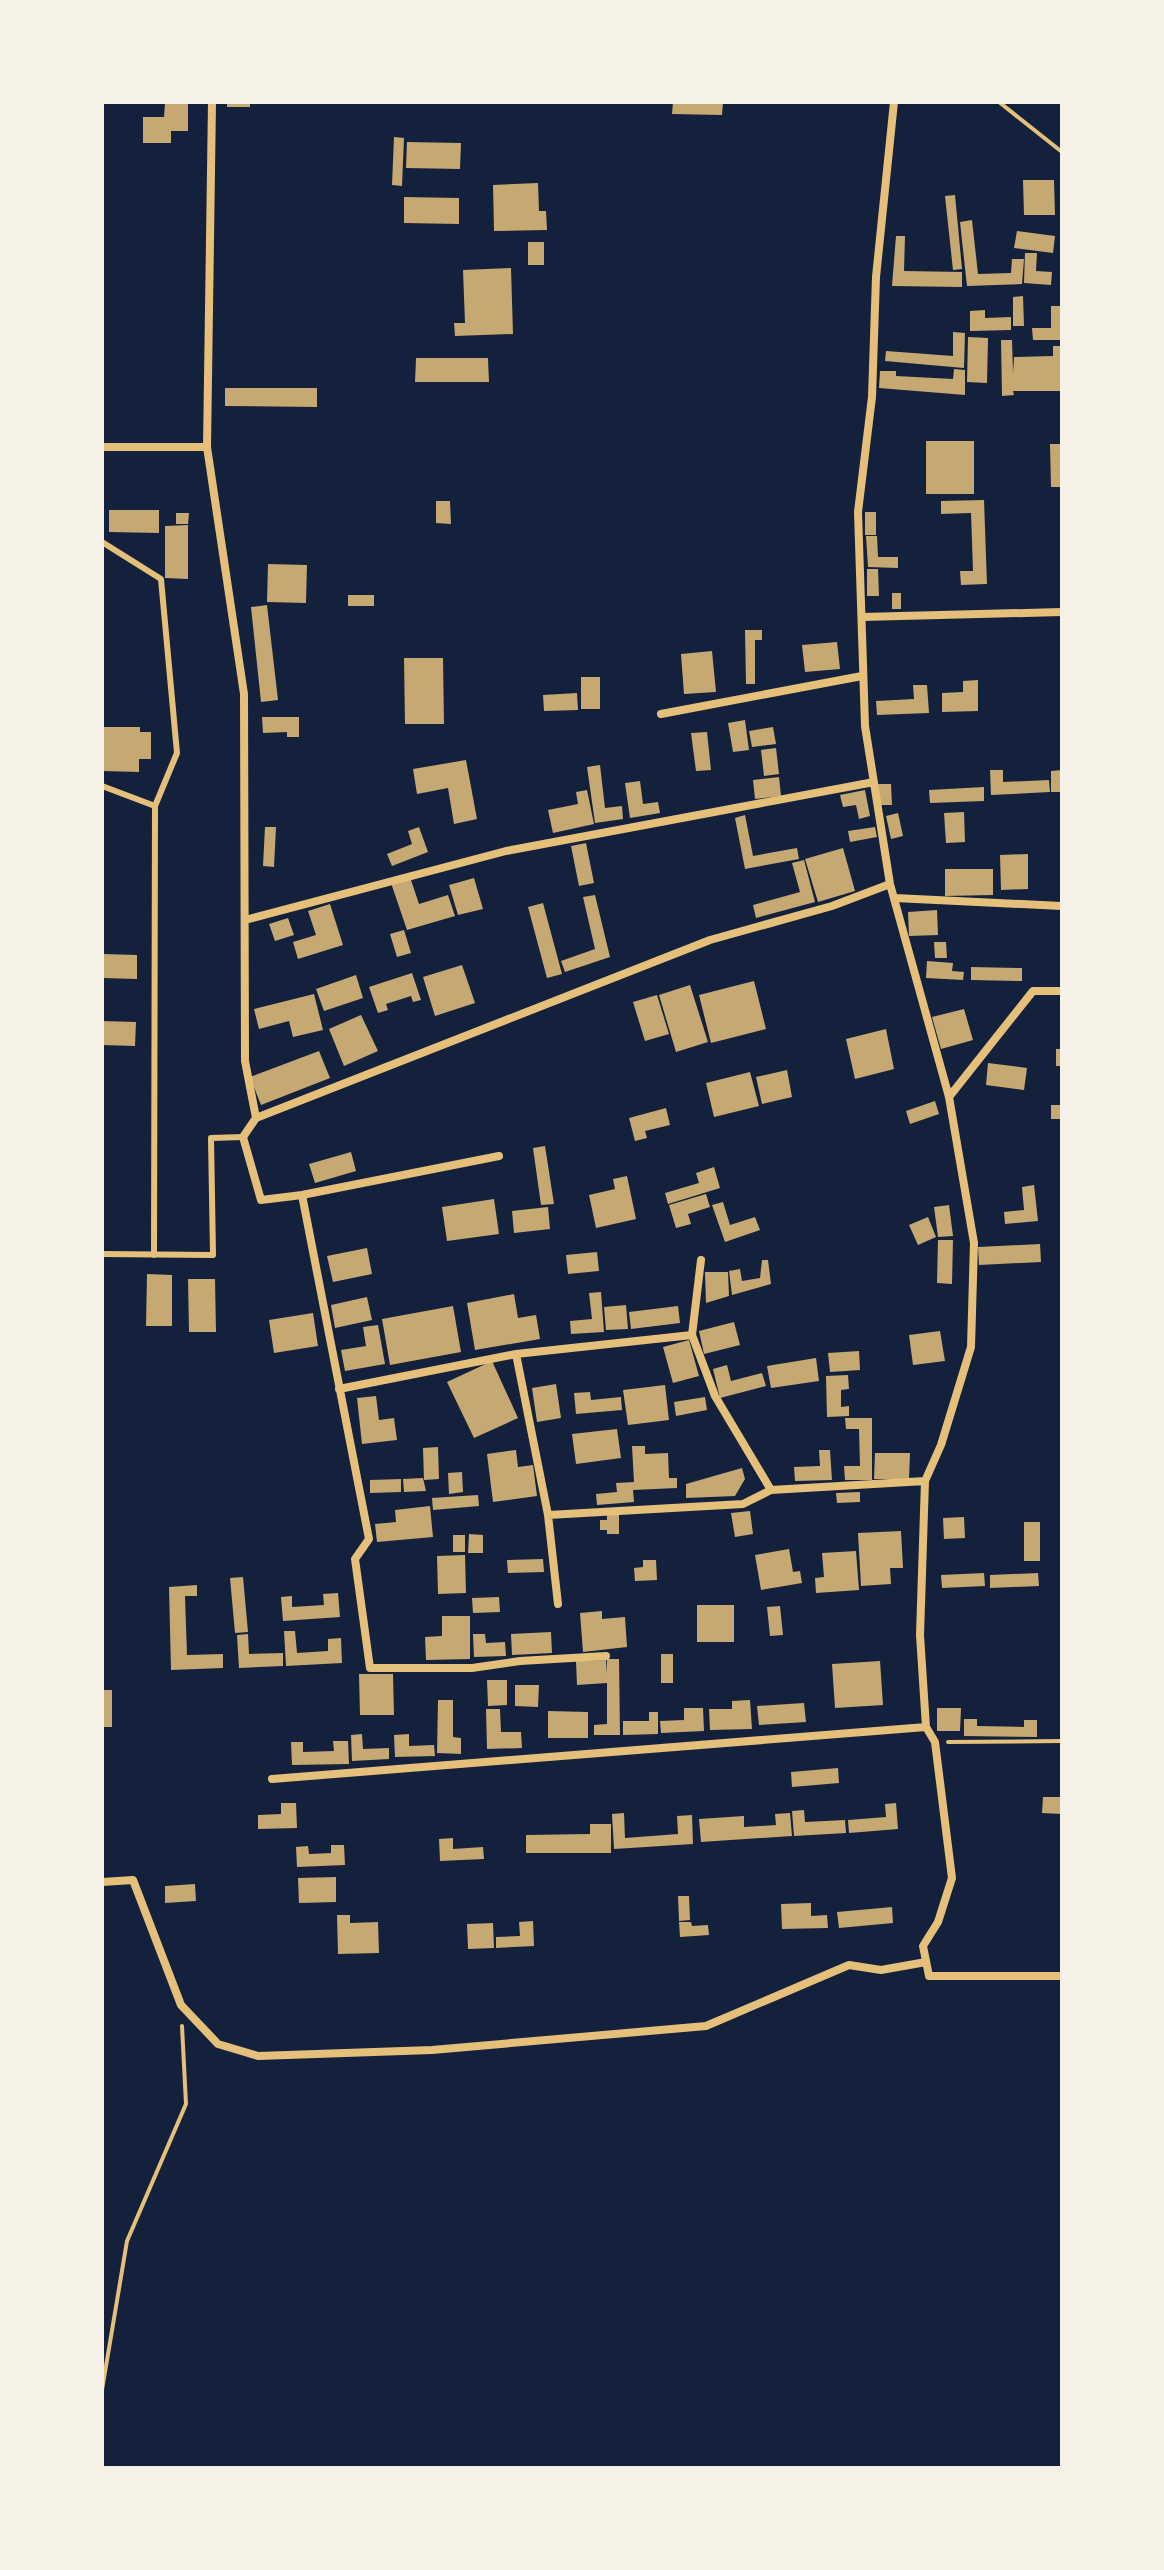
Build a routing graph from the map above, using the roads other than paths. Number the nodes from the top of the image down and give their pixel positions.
1 (212, 102) edge
2 (894, 102) edge
3 (102, 447) edge
4 (207, 447) junction
5 (102, 542) edge
6 (1062, 612) edge
7 (862, 617) junction
8 (862, 676) junction
9 (661, 714) dead end
10 (874, 782) junction
11 (102, 786) edge
12 (155, 806) junction
13 (890, 884) junction
14 (895, 898) junction
15 (1062, 906) edge
16 (245, 920) junction
17 (1062, 991) edge
18 (949, 1097) junction
19 (256, 1118) junction
20 (243, 1137) junction
21 (499, 1156) dead end
22 (302, 1195) junction
23 (102, 1254) edge
24 (154, 1255) junction
25 (701, 1260) dead end
26 (692, 1335) junction
27 (516, 1354) junction
28 (339, 1389) junction
29 (925, 1481) junction
30 (771, 1490) junction
31 (548, 1515) junction
32 (558, 1604) dead end
33 (606, 1656) dead end
34 (926, 1727) junction
35 (272, 1779) dead end
36 (102, 1882) edge
37 (926, 1962) junction
38 (1062, 1976) edge

1 - 4 street
2 - 7 street
3 - 4 street
4 - 16 street
5 - 12 lane
6 - 7 street
7 - 8 street
8 - 9 street
8 - 10 street
10 - 13 street
10 - 16 street
11 - 12 lane
12 - 24 lane
13 - 14 street
13 - 19 street
14 - 15 street
14 - 18 street
16 - 19 street
17 - 18 street
18 - 29 street
19 - 20 street
20 - 22 street
20 - 24 lane
21 - 22 street
22 - 28 street
23 - 24 lane
25 - 26 street
26 - 27 street
26 - 30 street
27 - 28 street
27 - 31 street
28 - 33 street
29 - 30 street
29 - 34 street
30 - 31 street
31 - 32 street
34 - 35 street
34 - 37 street
36 - 37 street
37 - 38 street

